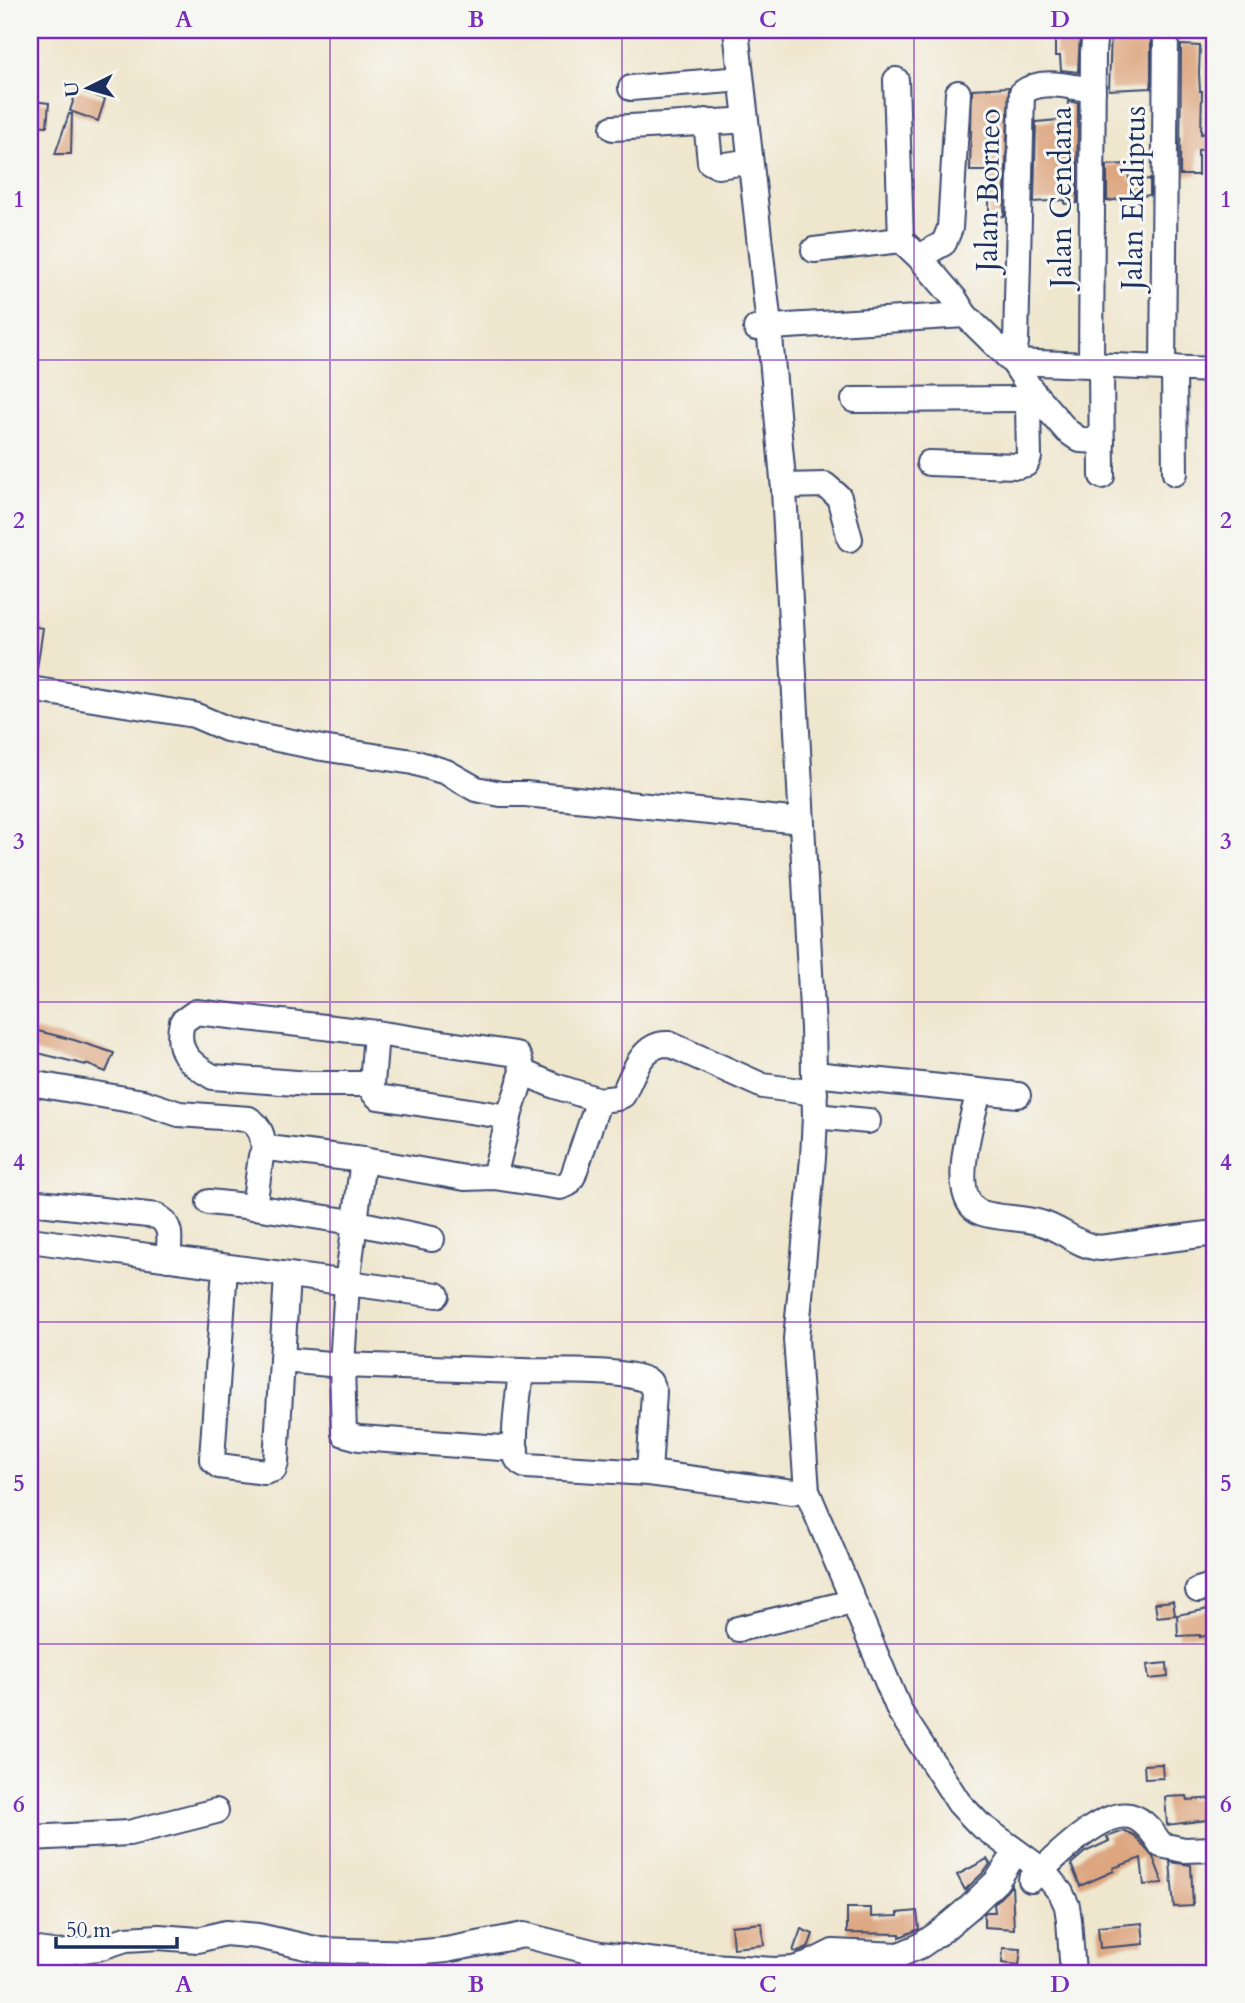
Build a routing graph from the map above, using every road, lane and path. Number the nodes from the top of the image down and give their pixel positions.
1 (725, 30) edge
2 (736, 30) edge
3 (1095, 30) edge
4 (1166, 30) edge
5 (730, 80) junction
6 (896, 80) dead end
7 (631, 88) dead end
8 (1093, 90) junction
9 (958, 93) dead end
10 (706, 121) junction
11 (734, 121) junction
12 (613, 128) dead end
13 (739, 163) junction
14 (901, 240) junction
15 (814, 250) dead end
16 (919, 257) junction
17 (965, 315) junction
18 (763, 327) junction
19 (1013, 362) junction
20 (1096, 365) junction
21 (1168, 368) junction
22 (1215, 370) edge
23 (1031, 395) junction
24 (854, 400) dead end
25 (1102, 441) junction
26 (929, 463) dead end
27 (1175, 473) dead end
28 (1102, 477) dead end
29 (784, 486) junction
30 (850, 539) dead end
31 (30, 689) edge
32 (789, 705) junction
33 (791, 820) junction
34 (376, 1033) junction
35 (522, 1072) junction
36 (30, 1083) edge
37 (372, 1084) junction
38 (979, 1092) junction
39 (811, 1094) junction
40 (1018, 1095) dead end
41 (598, 1100) junction
42 (509, 1117) junction
43 (868, 1121) dead end
44 (264, 1150) junction
45 (363, 1160) junction
46 (494, 1177) junction
47 (209, 1202) dead end
48 (39, 1203) edge
49 (254, 1208) junction
50 (111, 1211) junction
51 (353, 1222) junction
52 (1215, 1233) edge
53 (432, 1239) dead end
54 (37, 1240) edge
55 (107, 1250) junction
56 (168, 1259) junction
57 (225, 1268) junction
58 (287, 1275) junction
59 (347, 1284) junction
60 (437, 1295) dead end
61 (282, 1360) junction
62 (342, 1365) junction
63 (521, 1371) junction
64 (516, 1449) junction
65 (649, 1473) junction
66 (793, 1492) junction
67 (825, 1556) junction
68 (840, 1605) junction
69 (738, 1629) dead end
70 (216, 1811) dead end
71 (981, 1836) junction
72 (30, 1838) edge
73 (1215, 1849) edge
74 (1008, 1864) junction
75 (1036, 1875) junction
76 (30, 1949) edge
77 (30, 1966) edge
78 (56, 1973) edge
79 (1060, 1973) edge
80 (1073, 1973) edge

1 - 5 street
2 - 18 street
3 - 8 street, Jalan Cendana
4 - 21 street, Jalan Ekaliptus
5 - 7 street
5 - 11 street
6 - 14 street
8 - 19 street, Jalan Borneo
8 - 20 street, Jalan Cendana
9 - 16 street
10 - 11 street
10 - 12 street
10 - 13 street
11 - 13 street
13 - 18 street
14 - 15 street
14 - 16 street
16 - 17 street
17 - 18 street
17 - 19 street
18 - 29 street
18 - 32 street
19 - 20 street
19 - 23 street
20 - 21 street
20 - 25 street, Jalan Cendana
21 - 22 street
21 - 27 street, Jalan Ekaliptus
23 - 24 street
23 - 25 street
23 - 26 street
25 - 28 street, Jalan Cendana
29 - 30 street
29 - 32 street
31 - 33 street
32 - 33 street
32 - 39 street
33 - 39 street
34 - 35 street
34 - 37 street
34 - 37 street
35 - 41 street
35 - 42 street
36 - 44 street
37 - 42 street
38 - 39 street
38 - 40 street
38 - 52 street
39 - 41 street
39 - 43 street
39 - 66 street
39 - 67 street
41 - 46 street
42 - 46 street
44 - 45 street
44 - 49 street
45 - 46 street
45 - 51 street
47 - 49 street
48 - 50 street
48 - 54 street
49 - 51 street
50 - 55 street
50 - 56 street
51 - 53 street
51 - 59 street
54 - 55 street
55 - 56 street
56 - 57 street
57 - 58 street
57 - 61 street
58 - 59 street
58 - 61 street
59 - 60 street
59 - 62 street
61 - 62 street
62 - 63 street
62 - 64 street
63 - 64 street
63 - 65 street
64 - 65 street
65 - 66 street
66 - 67 street
67 - 68 street
67 - 71 street
68 - 69 street
68 - 71 street
70 - 72 street
71 - 74 street
71 - 75 street
73 - 75 street
74 - 75 street
74 - 76 street
75 - 79 street
75 - 80 street
77 - 78 street

